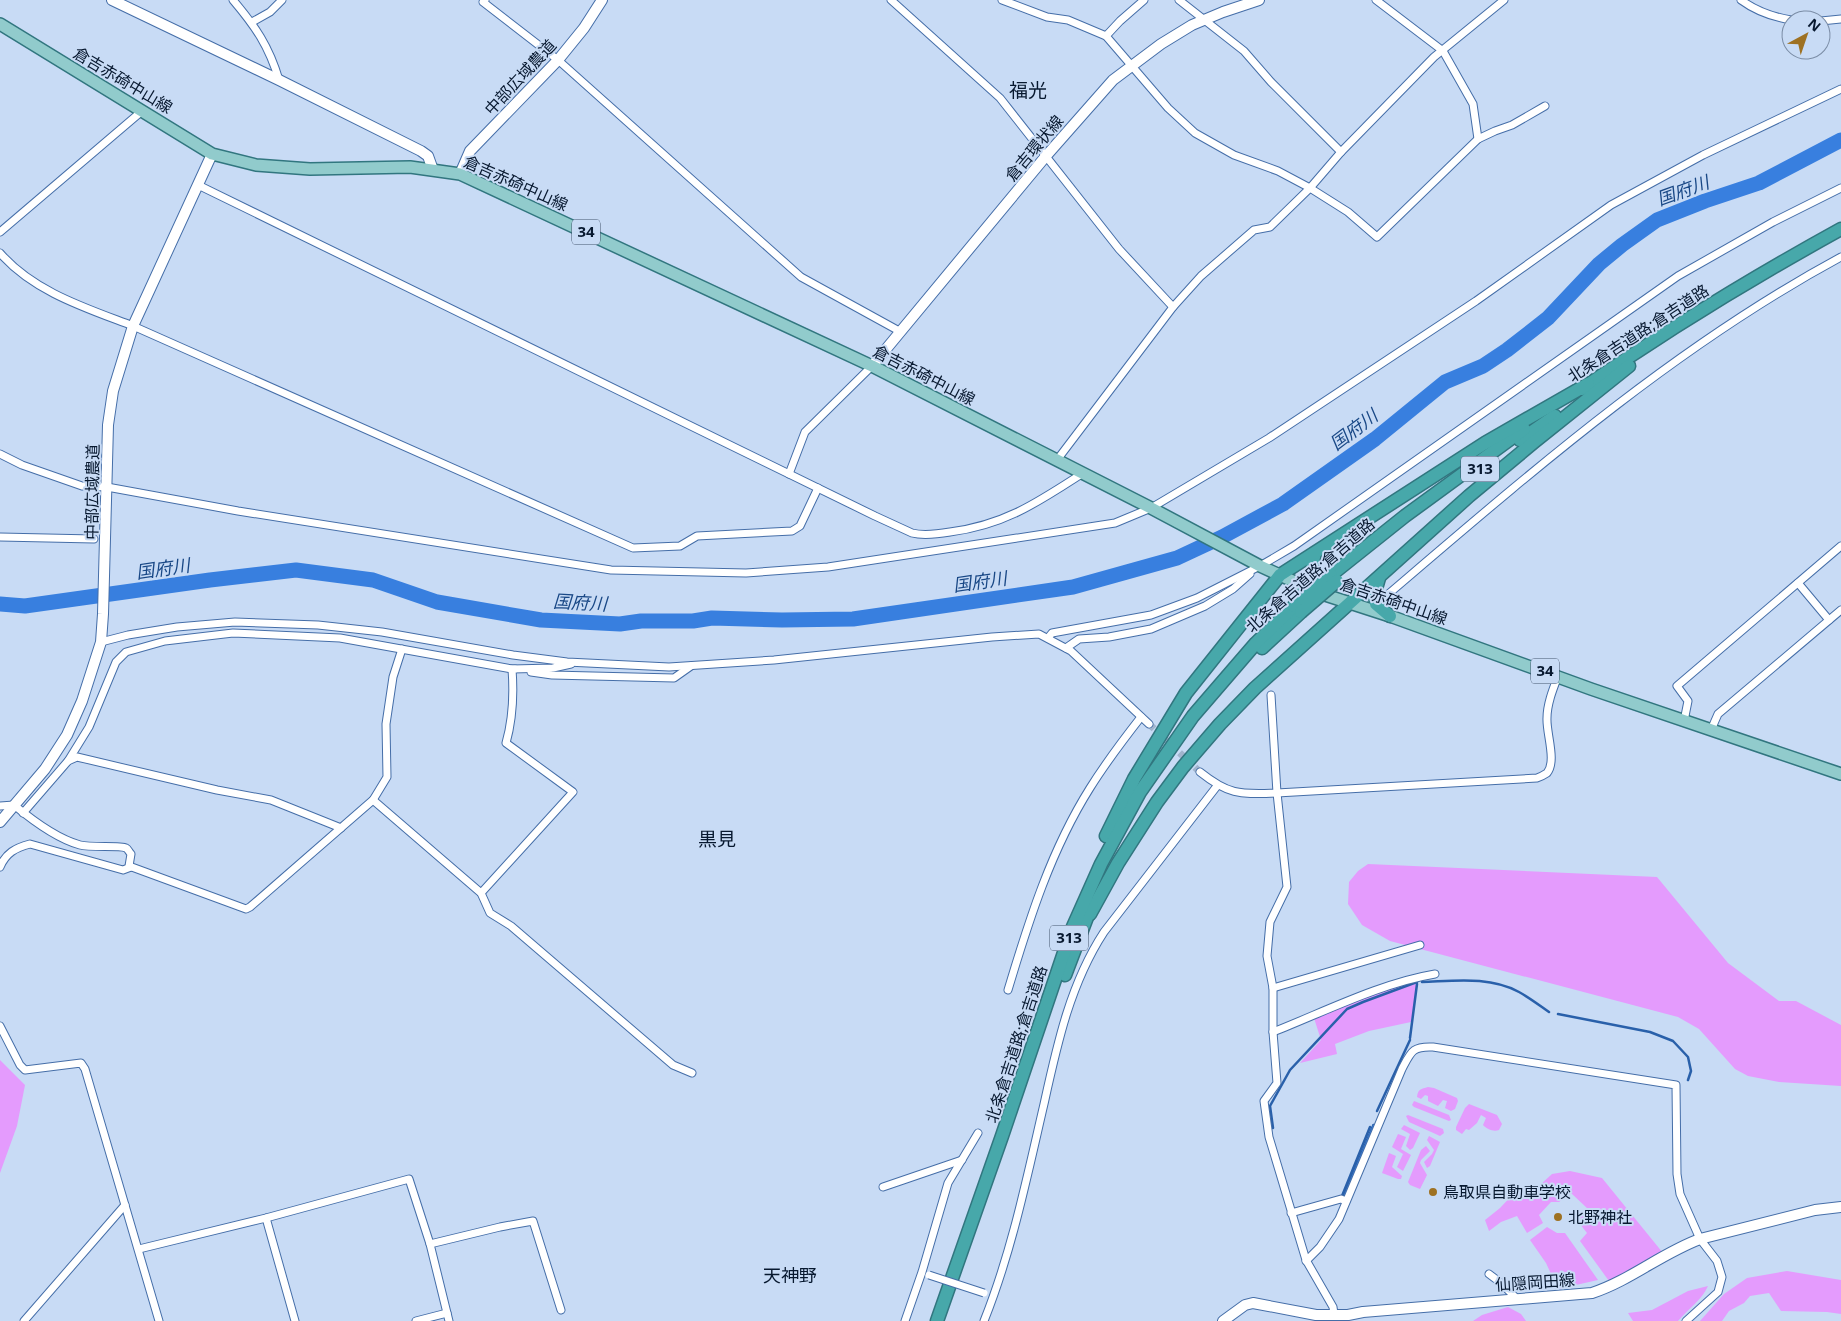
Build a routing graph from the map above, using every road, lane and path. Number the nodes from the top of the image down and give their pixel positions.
1 (112, 0) edge
2 (233, 0) edge
3 (282, 0) edge
4 (485, 0) edge
5 (602, 0) edge
6 (891, 0) edge
7 (1002, 0) edge
8 (1144, 0) edge
9 (1179, 0) edge
10 (1259, 0) edge
11 (1376, 0) edge
12 (1504, 0) edge
13 (1741, 0) edge
14 (1781, 18) edge
15 (1204, 21) junction
16 (252, 22) junction
17 (0, 24) edge
18 (1106, 36) junction
19 (1443, 51) junction
20 (558, 60) junction
21 (1132, 65) junction
22 (279, 80) junction
23 (1841, 89) edge
24 (1545, 106) dead end
25 (142, 111) junction
26 (1478, 140) junction
27 (1341, 152) junction
28 (212, 154) junction
29 (1046, 156) junction
30 (433, 170) junction
31 (460, 174) junction
32 (198, 186) junction
33 (1310, 188) junction
34 (1841, 188) edge
35 (1841, 229) edge
36 (0, 232) edge
37 (1841, 237) edge
38 (0, 253) edge
39 (1841, 257) edge
40 (1173, 307) junction
41 (133, 326) junction
42 (901, 332) junction
43 (872, 366) junction
44 (1629, 366) junction
45 (1588, 384) junction
46 (0, 454) edge
47 (1057, 460) junction
48 (1083, 473) junction
49 (789, 474) junction
50 (818, 488) junction
51 (106, 491) junction
52 (1154, 510) junction
53 (0, 537) edge
54 (94, 539) dead end
55 (1841, 546) edge
56 (1315, 552) junction
57 (1256, 564) junction
58 (1280, 576) junction
59 (1334, 578) junction
60 (1379, 578) junction
61 (1798, 583) junction
62 (1319, 593) junction
63 (1386, 596) dead end
64 (1350, 604) junction
65 (1841, 610) edge
66 (1390, 616) junction
67 (1829, 620) junction
68 (1048, 638) junction
69 (101, 642) junction
70 (1066, 648) junction
71 (402, 649) junction
72 (576, 662) junction
73 (692, 666) junction
74 (512, 669) junction
75 (1558, 676) junction
76 (1271, 695) dead end
77 (1141, 717) junction
78 (1684, 721) junction
79 (1149, 724) tunnel mouth
80 (1711, 730) junction
81 (68, 761) junction
82 (1200, 772) tunnel mouth
83 (1841, 774) edge
84 (1218, 786) junction
85 (1277, 794) junction
86 (373, 800) junction
87 (14, 805) junction
88 (0, 806) edge
89 (23, 812) junction
90 (0, 822) edge
91 (341, 828) junction
92 (131, 867) junction
93 (0, 868) edge
94 (481, 893) junction
95 (1076, 931) junction
96 (1420, 945) dead end
97 (1435, 974) dead end
98 (1273, 988) junction
99 (1008, 990) dead end
100 (0, 1026) edge
101 (1273, 1032) junction
102 (692, 1073) dead end
103 (978, 1132) dead end
104 (962, 1160) junction
105 (883, 1187) dead end
106 (1346, 1201) junction
107 (125, 1205) junction
108 (1841, 1207) edge
109 (1291, 1213) junction
110 (266, 1218) junction
111 (1700, 1239) junction
112 (430, 1244) junction
113 (138, 1249) junction
114 (1306, 1261) junction
115 (925, 1274) junction
116 (1489, 1274) dead end
117 (994, 1296) junction
118 (1517, 1299) junction
119 (561, 1310) dead end
120 (447, 1313) junction
121 (1334, 1314) junction
122 (1348, 1318) edge
123 (24, 1321) edge
124 (159, 1321) edge
125 (295, 1321) edge
126 (416, 1321) edge
127 (449, 1321) edge
128 (905, 1321) edge
129 (937, 1321) edge
130 (944, 1321) edge
131 (984, 1321) edge
132 (1223, 1321) edge
133 (1686, 1321) edge

1 - 22 street
2 - 16 street
3 - 16 street
4 - 20 street
5 - 20 street, 中部広域農道
6 - 29 street
7 - 18 street
8 - 18 street
9 - 15 street
10 - 15 street, 倉吉環状線
11 - 19 street
12 - 19 street
13 - 14 street
15 - 21 street, 倉吉環状線
15 - 27 street
16 - 22 street
17 - 25 main road, 倉吉赤碕中山線 / 34
18 - 21 street
19 - 26 street
19 - 27 street
20 - 31 street, 中部広域農道
20 - 42 street
21 - 29 street, 倉吉環状線
21 - 33 street
22 - 30 street
23 - 52 street
24 - 26 street
25 - 28 main road, 倉吉赤碕中山線 / 34
25 - 36 street
26 - 33 street
27 - 33 street
28 - 30 main road, 倉吉赤碕中山線 / 34
28 - 32 street, 中部広域農道
29 - 40 street
29 - 42 street, 倉吉環状線
30 - 31 main road, 倉吉赤碕中山線 / 34
31 - 43 main road, 倉吉赤碕中山線 / 34
32 - 41 street, 中部広域農道
32 - 49 street
33 - 40 street
34 - 57 street
35 - 45 highway, 北条倉吉道路;倉吉道路 / 313
37 - 44 highway, 北条倉吉道路;倉吉道路 / 313
38 - 41 street
39 - 63 street
40 - 47 street
41 - 50 street
41 - 51 street, 中部広域農道
42 - 43 street, 倉吉環状線
43 - 47 main road, 倉吉赤碕中山線 / 34
43 - 49 street
44 - 59 highway, 北条倉吉道路;倉吉道路 / 313
44 - 60 highway
45 - 56 highway
45 - 59 highway, 北条倉吉道路;倉吉道路 / 313
46 - 51 street
47 - 48 main road, 倉吉赤碕中山線 / 34
48 - 50 street
48 - 52 main road, 倉吉赤碕中山線 / 34
49 - 50 street
51 - 52 street
51 - 69 street, 中部広域農道
52 - 57 main road, 倉吉赤碕中山線 / 34
53 - 54 street
55 - 61 street
56 - 58 highway
56 - 62 highway
57 - 58 main road, 倉吉赤碕中山線 / 34
57 - 68 street
57 - 70 street
58 - 62 main road, 倉吉赤碕中山線 / 34
58 - 95 highway
59 - 95 highway, 北条倉吉道路;倉吉道路 / 313, bridge
60 - 64 highway
60 - 66 highway
61 - 67 street
61 - 78 street
62 - 64 main road, 倉吉赤碕中山線 / 34
64 - 66 main road, 倉吉赤碕中山線 / 34
64 - 95 highway
65 - 67 street
66 - 75 main road, 倉吉赤碕中山線 / 34
67 - 80 street
68 - 70 street
68 - 73 street
69 - 72 street
69 - 87 street, 中部広域農道
70 - 77 street
71 - 74 street
71 - 81 street
71 - 86 street
72 - 73 street
72 - 74 street
73 - 74 street
74 - 94 street
75 - 78 main road, 倉吉赤碕中山線 / 34
75 - 85 street
76 - 85 street
77 - 79 street
77 - 99 street
78 - 80 main road, 倉吉赤碕中山線 / 34
80 - 83 main road, 倉吉赤碕中山線 / 34
81 - 89 street
81 - 91 street
82 - 84 street
84 - 85 street
84 - 117 street
85 - 98 street
86 - 91 street
86 - 94 street
87 - 88 street
87 - 89 street
87 - 90 street, 中部広域農道
89 - 92 street
91 - 92 street
92 - 93 street
94 - 102 street
95 - 129 highway, 北条倉吉道路;倉吉道路 / 313
95 - 130 highway, 北条倉吉道路;倉吉道路 / 313
96 - 98 street
97 - 101 street
98 - 101 street
100 - 107 street
101 - 109 street
103 - 104 street
104 - 105 street
104 - 115 street
106 - 109 street
106 - 111 street
106 - 114 street
107 - 113 street
107 - 123 street
108 - 111 street, 仙隠岡田線
109 - 114 street
110 - 112 street
110 - 113 street
110 - 125 street
111 - 118 street, 仙隠岡田線
111 - 133 street
112 - 119 street
112 - 120 street
113 - 124 street
114 - 121 street
115 - 117 street, bridge
115 - 128 street
116 - 118 street
117 - 131 street
118 - 122 street, 仙隠岡田線
120 - 126 street
120 - 127 street
121 - 122 street, 仙隠岡田線
121 - 132 street, 仙隠岡田線

